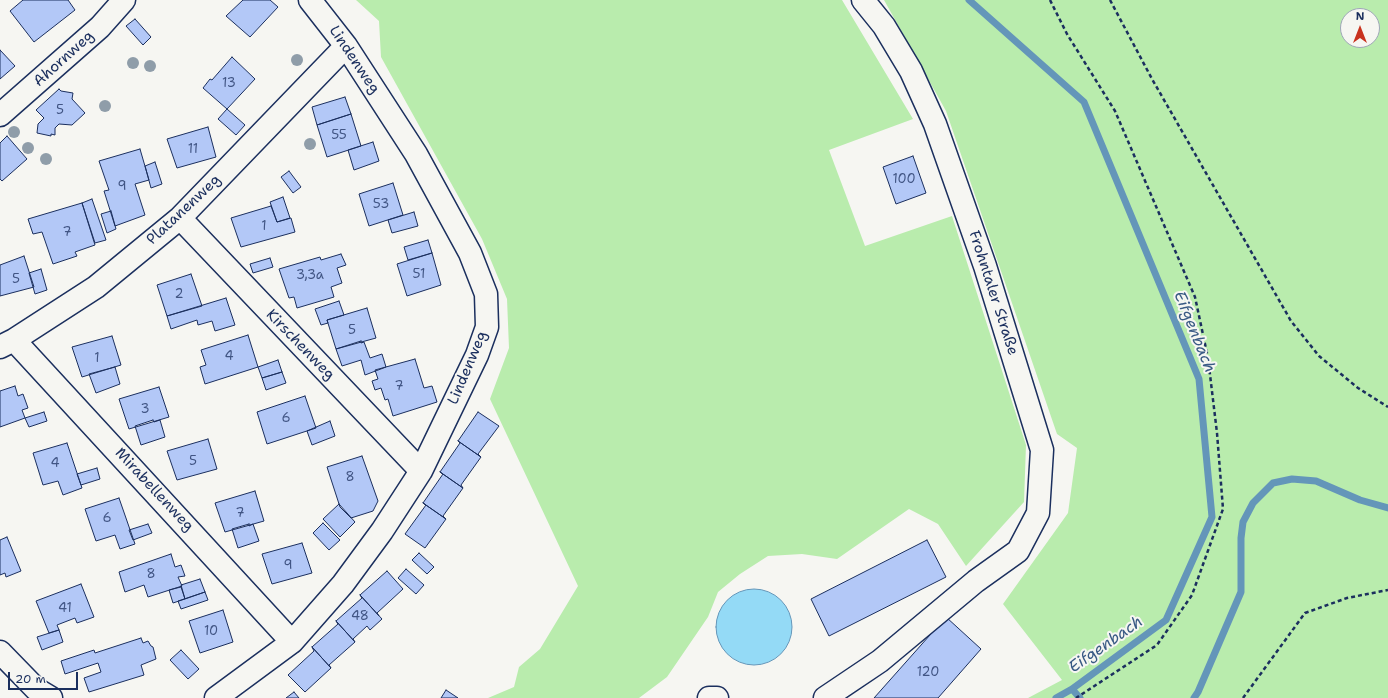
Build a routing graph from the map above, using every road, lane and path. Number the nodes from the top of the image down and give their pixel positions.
1 (124, 0) edge
2 (310, 0) edge
3 (863, 0) edge
4 (1050, 0) edge
5 (1110, 0) edge
6 (346, 46) junction
7 (0, 115) edge
8 (180, 218) junction
9 (7, 344) edge
10 (1388, 407) edge
11 (421, 471) junction
12 (1388, 590) edge
13 (292, 642) junction
14 (0, 652) edge
15 (51, 698) edge
16 (216, 698) edge
17 (709, 698) edge
18 (716, 698) edge
19 (825, 698) edge
20 (1076, 698) edge
21 (1243, 698) edge

1 - 7 street, Ahornweg
2 - 6 street, Lindenweg
3 - 19 street, Frohntaler Straße
4 - 20 path
5 - 10 path
6 - 8 street, Platanenweg
6 - 11 street, Lindenweg
8 - 9 street, Platanenweg
8 - 11 street, Kirschenweg
9 - 13 street, Mirabellenweg
11 - 13 street, Lindenweg
12 - 21 path
13 - 16 street, Lindenweg
14 - 15 street
17 - 18 street

